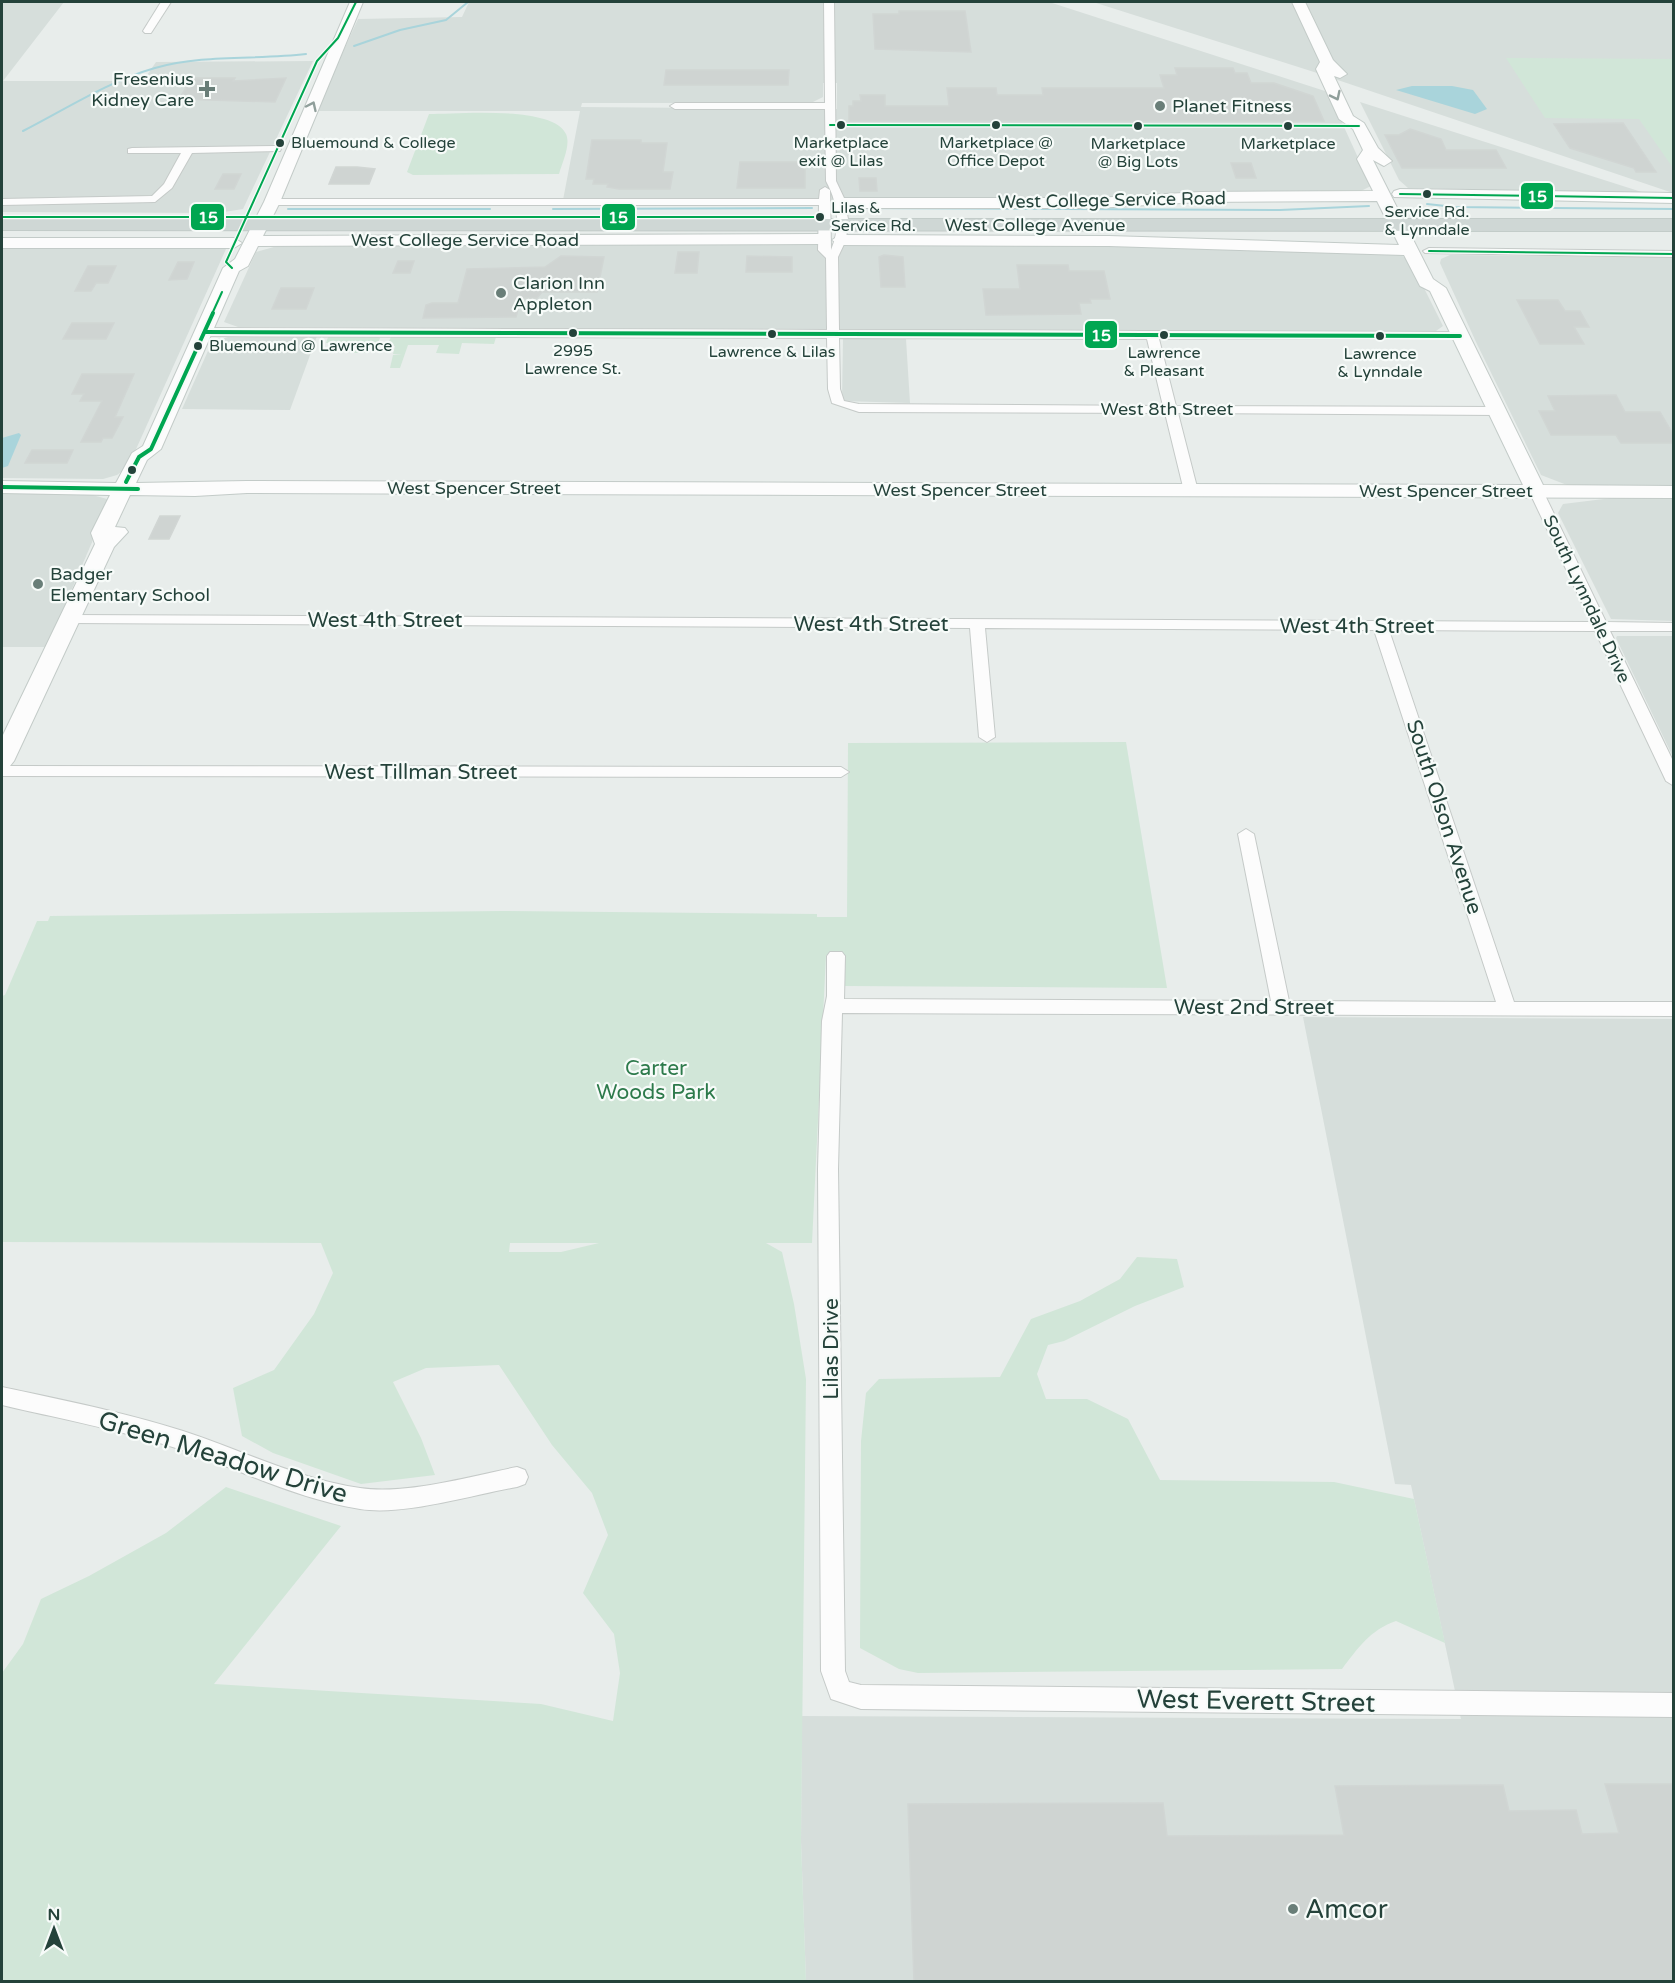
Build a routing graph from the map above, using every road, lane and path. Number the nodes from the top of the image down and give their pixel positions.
1 (166, 2) edge
2 (356, 2) edge
3 (829, 2) edge
4 (1299, 2) edge
5 (148, 31) dead end
6 (338, 38) junction
7 (675, 106) dead end
8 (830, 106) junction
9 (132, 151) dead end
10 (188, 151) junction
11 (274, 154) junction
12 (285, 172) junction
13 (1389, 197) junction
14 (1674, 198) edge
15 (2, 202) edge
16 (1360, 217) junction
17 (1674, 217) edge
18 (2, 218) edge
19 (832, 221) junction
20 (1405, 221) junction
21 (257, 222) junction
22 (2, 225) edge
23 (1450, 225) junction
24 (1674, 225) edge
25 (1077, 233) junction
26 (2, 243) edge
27 (234, 243) junction
28 (1421, 248) junction
29 (1674, 254) edge
30 (832, 257) junction
31 (232, 268) junction
32 (205, 332) junction
33 (833, 335) junction
34 (1152, 336) junction
35 (1460, 336) junction
36 (1171, 409) junction
37 (1497, 411) junction
38 (132, 485) junction
39 (2, 487) edge
40 (1191, 491) junction
41 (1536, 491) junction
42 (1674, 492) edge
43 (69, 619) junction
44 (977, 625) junction
45 (1380, 626) junction
46 (1600, 627) junction
47 (1674, 627) edge
48 (987, 737) dead end
49 (2, 760) edge
50 (2, 771) edge
51 (841, 772) dead end
52 (1674, 781) edge
53 (1246, 834) dead end
54 (836, 956) dead end
55 (835, 1006) junction
56 (1281, 1007) junction
57 (1507, 1009) junction
58 (1674, 1009) edge
59 (2, 1396) edge
60 (517, 1477) dead end
61 (840, 1691) joint
62 (1674, 1705) edge

1 - 5 street
2 - 6 street
3 - 8 street
4 - 13 street, South Lynndale Drive
6 - 11 street
12 -> 6 street
7 - 8 street
8 - 19 street
9 - 10 street
10 - 11 street
10 - 15 street
11 - 12 street
11 - 21 street
12 - 21 street
13 - 14 street, West College Service Road
13 - 16 main road
13 - 19 street, West College Service Road
13 - 20 street, South Lynndale Drive
16 - 19 main road, West College Avenue
16 - 20 main road, West College Avenue
17 - 20 main road, West College Avenue
18 - 21 main road, West College Avenue
19 - 21 main road, West College Avenue
19 - 21 main road, West College Avenue
19 - 25 main road, West College Avenue
19 - 30 street
19 - 30 street
20 - 23 main road, West College Avenue
20 - 25 main road, West College Avenue
20 - 28 street, South Lynndale Drive
21 - 22 main road, West College Avenue
21 - 27 street
21 - 31 street
23 - 24 main road, West College Avenue
23 - 28 main road
25 - 28 street, West College Service Road
26 - 27 street
27 - 31 street
28 - 29 street, West College Service Road
28 - 35 street, South Lynndale Drive
30 - 33 street
31 - 32 street
32 - 33 street
32 - 38 street
33 - 34 street
33 - 36 street, West 8th Street
34 - 35 street
34 - 36 street
35 - 37 street, South Lynndale Drive
36 - 37 street, West 8th Street
36 - 40 street
37 - 41 street, South Lynndale Drive
38 - 39 street, West Spencer Street
38 - 40 street, West Spencer Street
38 - 43 street
40 - 41 street, West Spencer Street
41 - 42 street, West Spencer Street
41 - 46 street, South Lynndale Drive
43 - 44 street, West 4th Street
43 - 49 street
44 - 45 street, West 4th Street
44 - 48 street
45 - 46 street, West 4th Street
45 - 57 street, South Olson Avenue
46 - 47 street, West 4th Street
46 - 52 street, South Lynndale Drive
50 - 51 street, West Tillman Street
53 - 56 street
54 - 55 street, Lilas Drive
55 - 56 street, West 2nd Street
55 - 61 street, Lilas Drive
56 - 57 street, West 2nd Street
57 - 58 street, West 2nd Street
59 - 60 street, Green Meadow Drive
61 - 62 street, West Everett Street

